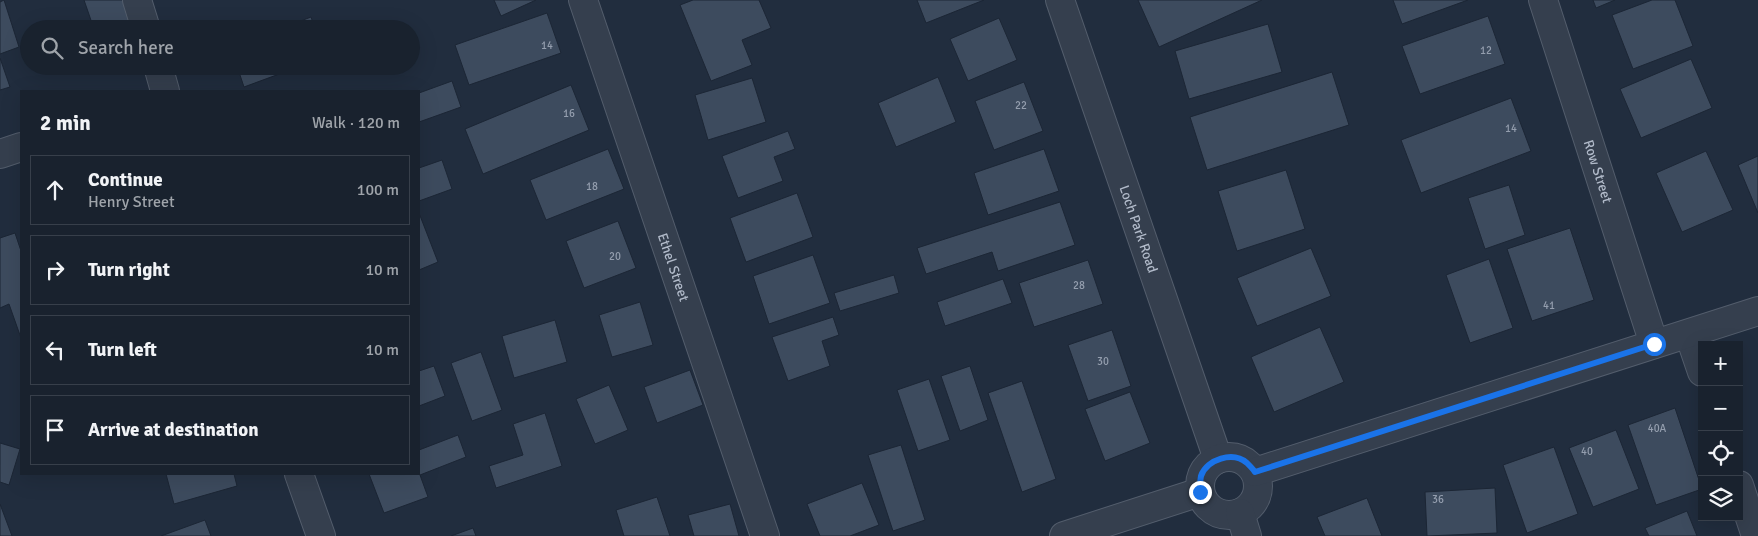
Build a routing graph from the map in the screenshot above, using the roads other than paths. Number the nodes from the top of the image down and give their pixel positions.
1 (137, 0) edge
2 (583, 0) edge
3 (1060, 0) edge
4 (1543, 0) edge
5 (143, 20) edge
6 (161, 75) edge
7 (166, 90) edge
8 (20, 147) edge
9 (0, 154) edge
10 (1758, 311) edge
11 (1689, 334) junction
12 (1654, 344) junction
13 (1698, 360) edge
14 (1218, 459) junction
15 (1255, 472) junction
16 (299, 475) edge
17 (1200, 492) junction
18 (1743, 497) edge
19 (1244, 525) edge
20 (321, 536) edge
21 (765, 536) edge
22 (1064, 536) edge
23 (1756, 536) edge

1 - 5 street
2 - 21 street, Ethel Street
3 - 14 street, Loch Park Road
4 - 12 street, Row Street
6 - 7 street
8 - 9 street
10 - 11 street
11 - 12 street
11 - 13 street
12 - 15 street
14 - 15 street
14 - 17 street
15 - 19 street
16 - 20 street
17 - 19 street
17 - 22 street
18 - 23 street

